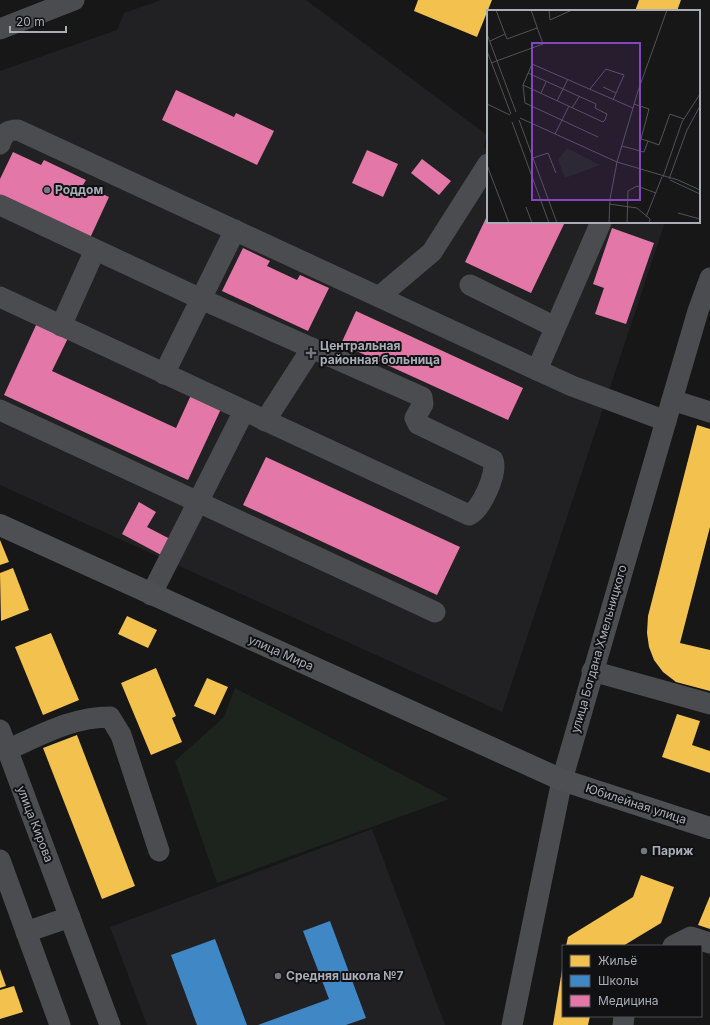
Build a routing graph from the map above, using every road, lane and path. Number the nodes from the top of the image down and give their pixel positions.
1 (74, 0) edge
2 (0, 29) edge
3 (0, 144) edge
4 (487, 166) edge
5 (0, 205) edge
6 (601, 223) edge
7 (235, 230) junction
8 (96, 250) junction
9 (710, 278) edge
10 (470, 285) dead end
11 (380, 296) junction
12 (0, 297) edge
13 (201, 299) junction
14 (62, 326) junction
15 (555, 327) junction
16 (312, 348) junction
17 (537, 370) junction
18 (164, 374) junction
19 (672, 400) junction
20 (0, 410) edge
21 (244, 411) junction
22 (710, 412) edge
23 (265, 421) junction
24 (666, 421) junction
25 (199, 502) junction
26 (0, 525) edge
27 (151, 595) junction
28 (434, 612) dead end
29 (592, 672) junction
30 (710, 704) edge
31 (0, 730) edge
32 (7, 750) junction
33 (562, 780) junction
34 (710, 828) edge
35 (159, 851) dead end
36 (0, 860) edge
37 (70, 917) junction
38 (26, 932) junction
39 (710, 943) edge
40 (675, 945) edge
41 (60, 1025) edge
42 (110, 1025) edge
43 (512, 1025) edge

1 - 2 street
3 - 7 street
4 - 11 street
5 - 8 street
6 - 15 street
7 - 11 street
7 - 13 street
8 - 13 street
8 - 14 street
9 - 19 street, улица Богдана Хмельницкого
10 - 15 street
11 - 17 street
12 - 14 street
13 - 16 street
13 - 18 street
14 - 18 street
15 - 17 street
16 - 23 street
16 - 23 street
17 - 24 street
18 - 21 street
19 - 22 street
19 - 24 street, улица Богдана Хмельницкого
20 - 25 street
21 - 23 street
21 - 25 street
24 - 29 street, улица Богдана Хмельницкого
25 - 27 street
25 - 28 street
26 - 27 main road, улица Мира
27 - 33 main road, улица Мира
29 - 30 street
29 - 33 street, улица Богдана Хмельницкого
31 - 32 street, улица Кирова
32 - 35 street
32 - 37 street, улица Кирова
33 - 34 main road, Юбилейная улица
33 - 43 street, улица Богдана Хмельницкого
36 - 38 street
37 - 38 street
37 - 42 street, улица Кирова
38 - 41 street
39 - 40 street

